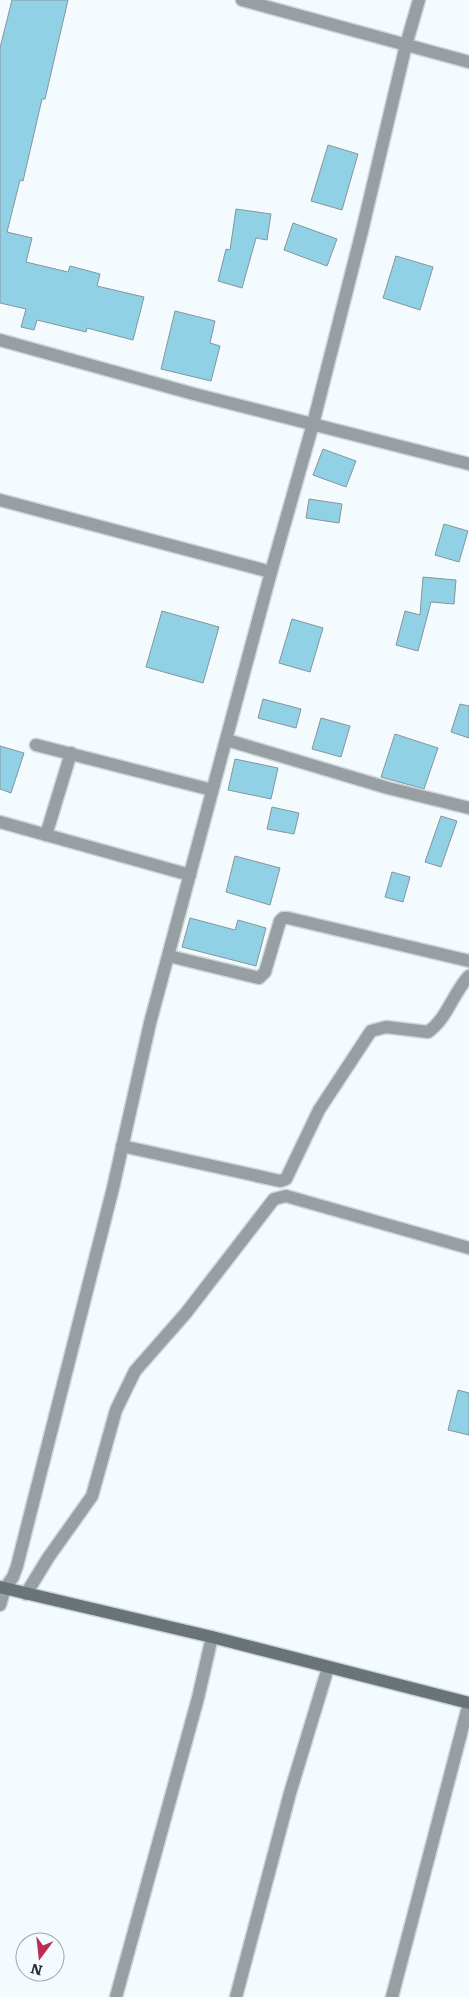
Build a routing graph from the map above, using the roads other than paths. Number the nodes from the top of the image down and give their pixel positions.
1 (242, 0) edge
2 (419, 0) edge
3 (406, 45) junction
4 (469, 62) edge
5 (0, 340) edge
6 (313, 424) junction
7 (469, 464) edge
8 (0, 500) edge
9 (270, 572) junction
10 (227, 740) junction
11 (36, 745) dead end
12 (70, 754) junction
13 (212, 790) junction
14 (469, 808) edge
15 (0, 822) edge
16 (46, 835) junction
17 (190, 875) junction
18 (169, 956) junction
19 (469, 961) edge
20 (469, 976) edge
21 (122, 1146) junction
22 (469, 1248) edge
23 (2, 1588) edge
24 (26, 1594) junction
25 (0, 1605) edge
26 (212, 1637) junction
27 (328, 1668) junction
28 (469, 1703) edge
29 (395, 1996) edge
30 (116, 1997) edge
31 (236, 1997) edge

1 - 3 street
2 - 3 street
3 - 4 street
3 - 6 street
5 - 6 street
6 - 7 street
6 - 9 street
8 - 9 street
9 - 10 street
10 - 13 street
10 - 14 street
11 - 12 street
12 - 13 street
12 - 16 street
13 - 17 street
15 - 16 street
16 - 17 street
17 - 18 street
18 - 19 street
18 - 21 street
20 - 21 street
21 - 23 street
22 - 24 street
23 - 24 main road
23 - 25 street
24 - 26 main road
26 - 27 main road
26 - 30 street
27 - 28 main road
27 - 31 street
28 - 29 street

